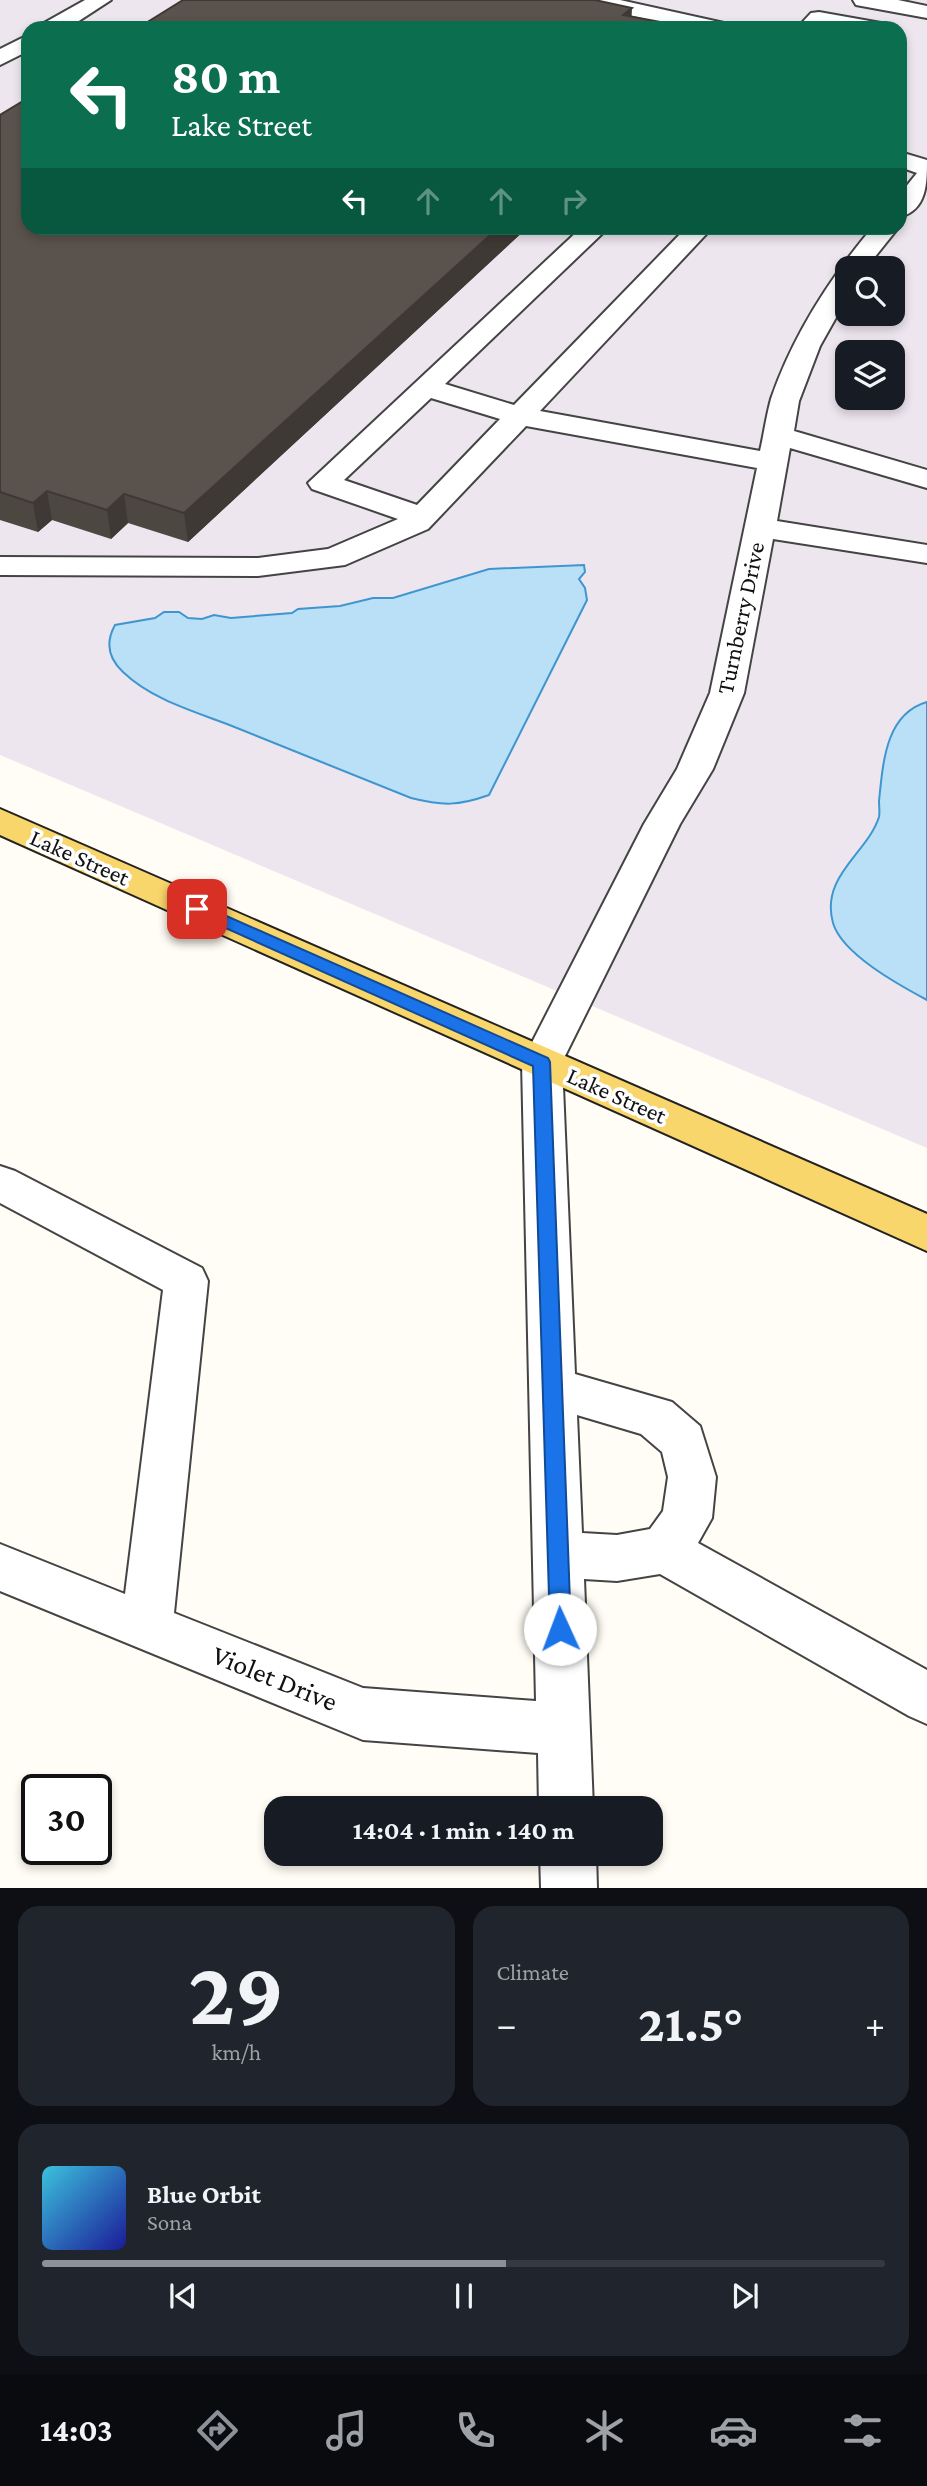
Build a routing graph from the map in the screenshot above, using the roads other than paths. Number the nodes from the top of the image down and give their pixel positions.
1 (100, 0) edge
2 (591, 0) edge
3 (864, 0) edge
4 (927, 12) edge
5 (64, 21) edge
6 (685, 21) edge
7 (815, 21) edge
8 (834, 21) edge
9 (21, 46) edge
10 (0, 58) edge
11 (907, 161) edge
12 (927, 168) edge
13 (927, 176) edge
14 (907, 200) edge
15 (588, 235) edge
16 (692, 235) edge
17 (879, 235) edge
18 (862, 256) edge
19 (835, 296) edge
20 (426, 387) junction
21 (519, 416) junction
22 (774, 448) junction
23 (927, 479) edge
24 (423, 517) junction
25 (759, 527) junction
26 (927, 554) edge
27 (0, 566) edge
28 (0, 821) edge
29 (542, 1062) junction
30 (0, 1183) edge
31 (927, 1233) edge
32 (553, 1388) junction
33 (664, 1550) junction
34 (558, 1554) junction
35 (0, 1567) edge
36 (147, 1626) junction
37 (927, 1698) edge
38 (563, 1728) junction
39 (566, 1796) edge
40 (568, 1866) edge
41 (569, 1888) edge

1 - 5 street
2 - 6 street
3 - 4 street
7 - 8 street
9 - 10 street
11 - 12 street
13 - 14 street
15 - 20 street
16 - 21 street
17 - 18 street
19 - 22 street, Turnberry Drive
20 - 21 street
20 - 24 street
21 - 22 street
21 - 24 street
22 - 23 street
22 - 25 street, Turnberry Drive
24 - 27 street
25 - 26 street
25 - 29 street, Turnberry Drive
28 - 29 main road, Lake Street
29 - 31 main road, Lake Street
29 - 32 street
30 - 36 street
32 - 33 street
32 - 34 street
33 - 34 street
33 - 37 street
34 - 38 street
35 - 36 street, Violet Drive
36 - 38 street, Violet Drive
38 - 39 street
40 - 41 street

